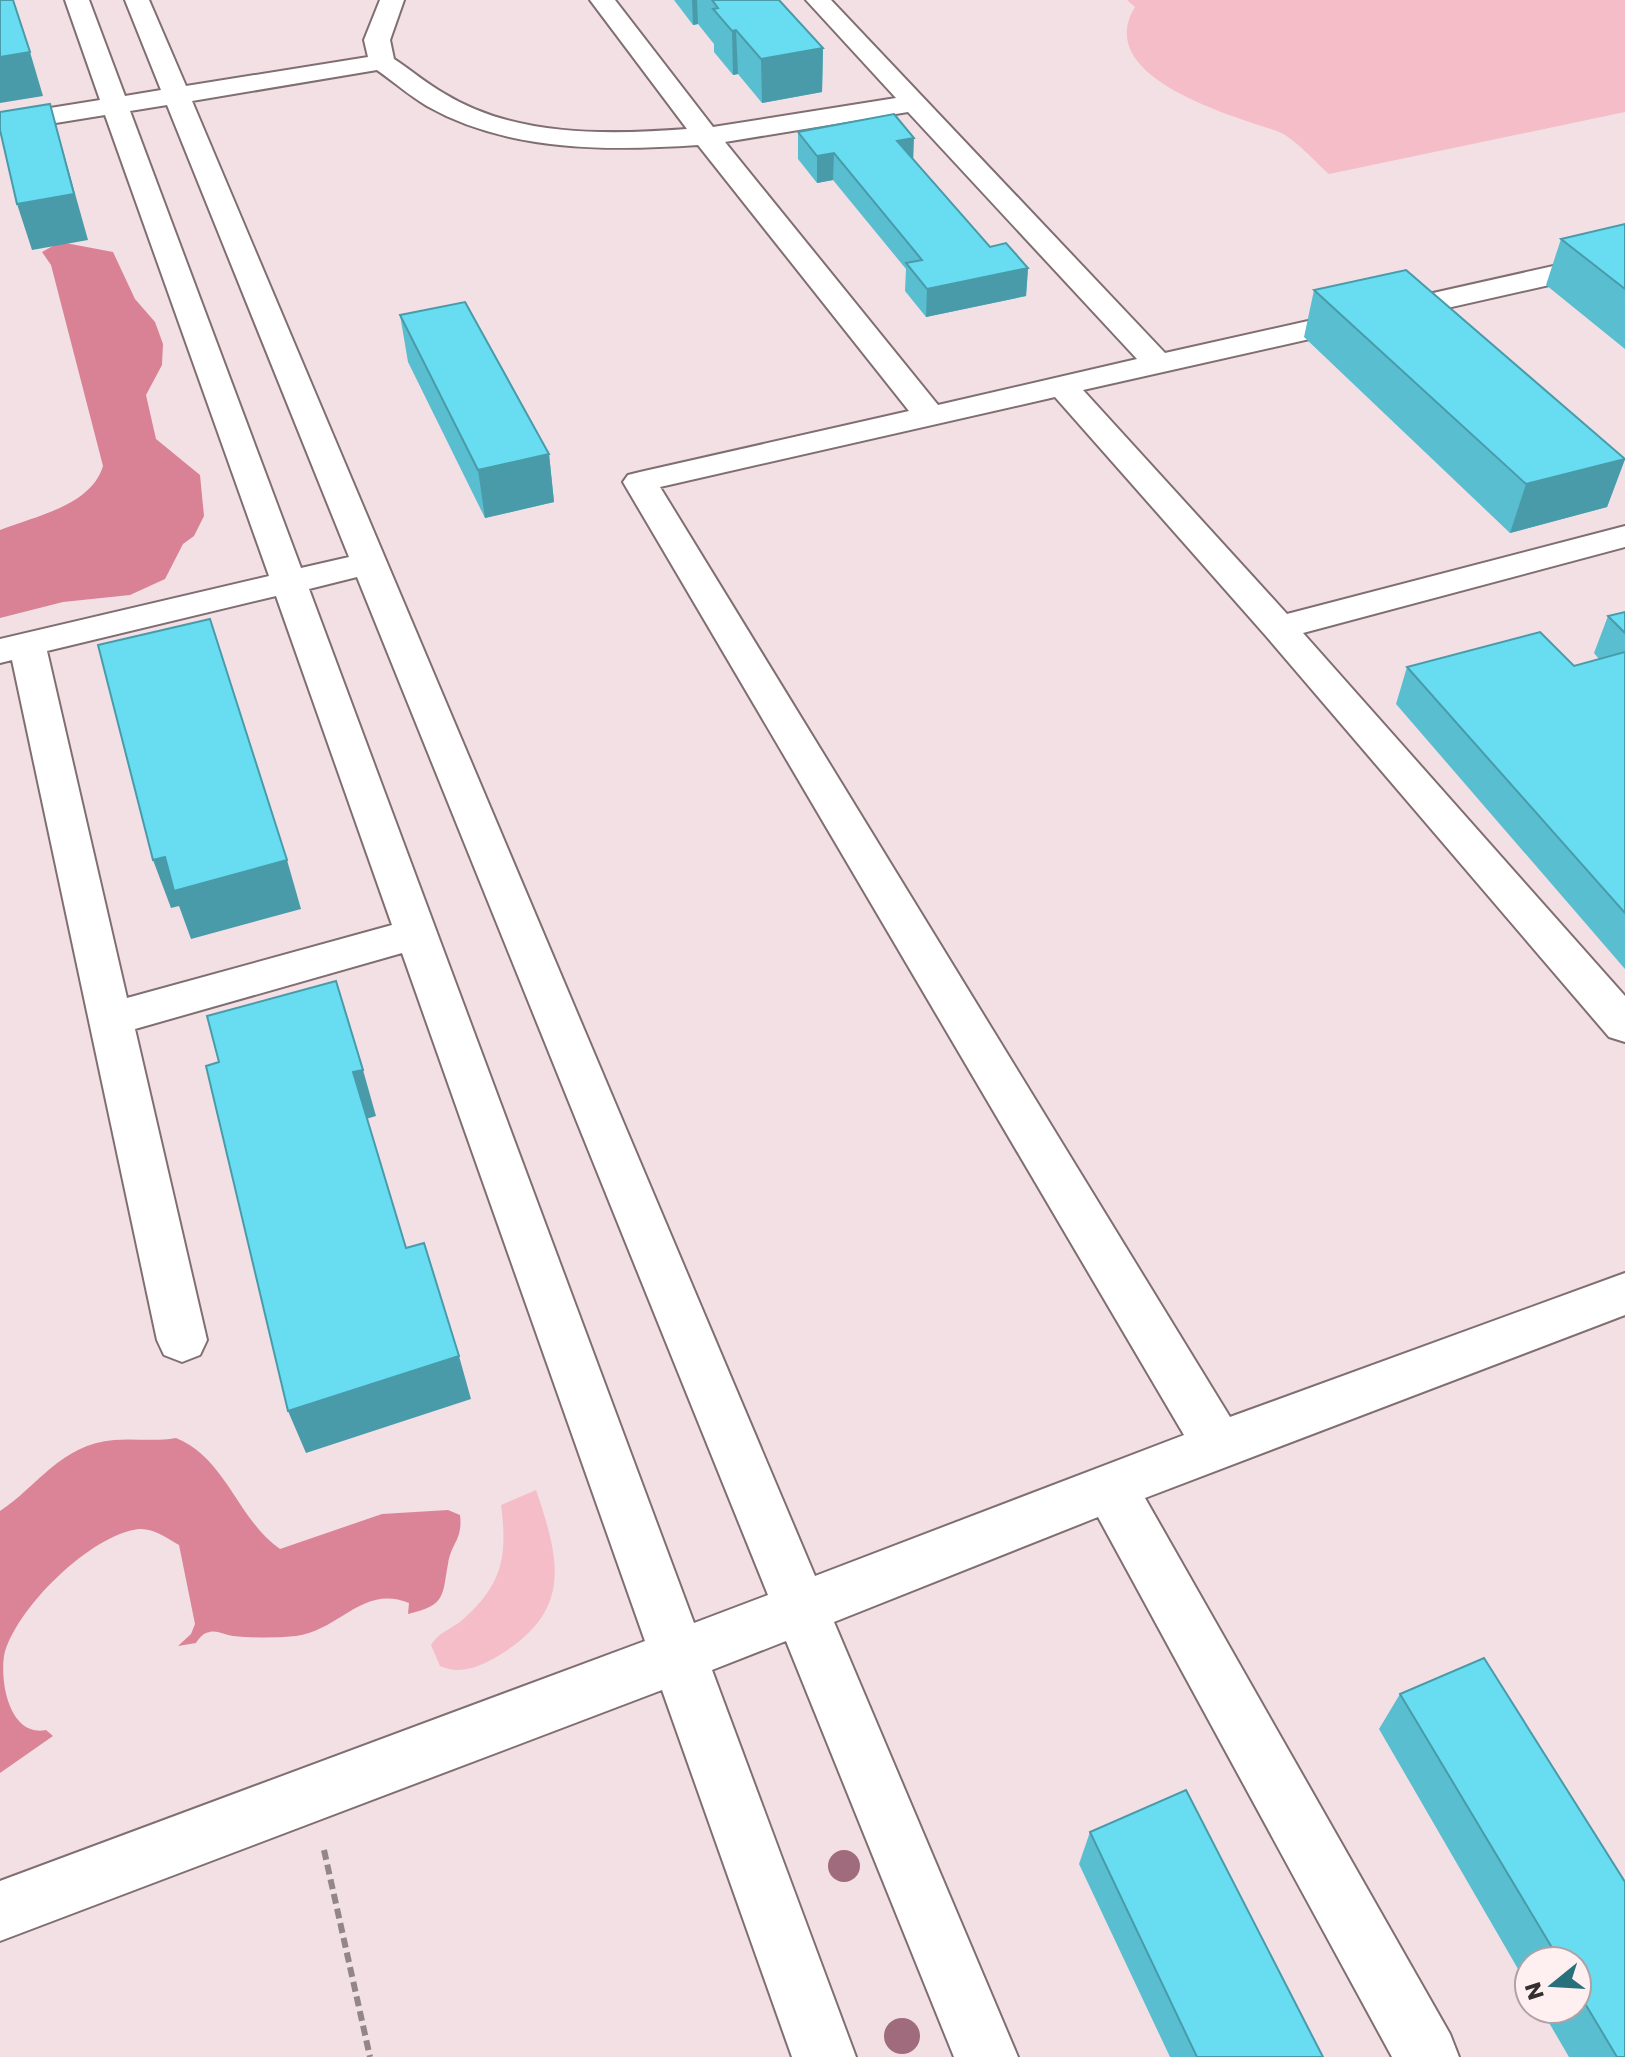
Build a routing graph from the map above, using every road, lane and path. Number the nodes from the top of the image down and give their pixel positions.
1 (77, 0) edge
2 (137, 0) edge
3 (392, 0) edge
4 (602, 0) edge
5 (823, 1) edge
6 (382, 62) junction
7 (176, 96) junction
8 (914, 103) junction
9 (114, 106) junction
10 (0, 124) edge
11 (708, 139) junction
12 (1625, 259) edge
13 (1158, 364) junction
14 (1062, 386) junction
15 (930, 416) junction
16 (1625, 536) edge
17 (370, 563) junction
18 (286, 582) junction
19 (1279, 628) junction
20 (13, 648) edge
21 (414, 934) junction
22 (112, 1019) junction
23 (1625, 1025) edge
24 (1625, 1294) edge
25 (182, 1340) dead end
26 (1218, 1445) junction
27 (1110, 1487) junction
28 (803, 1608) junction
29 (677, 1657) junction
30 (323, 1845) dead end
31 (0, 1911) edge
32 (370, 2057) edge
33 (824, 2057) edge
34 (986, 2057) edge
35 (1427, 2057) edge

1 - 9 lane
2 - 7 lane
3 - 6 lane
4 - 11 lane
5 - 8 lane
6 - 7 lane
6 - 11 lane
7 - 9 lane
7 - 17 lane
8 - 11 lane
8 - 13 lane
9 - 10 lane
9 - 18 lane
11 - 15 lane
12 - 13 lane
13 - 14 lane
14 - 15 lane
14 - 19 lane
15 - 26 lane
16 - 19 lane
17 - 18 lane
17 - 28 lane
18 - 20 lane
18 - 21 lane
19 - 23 lane
20 - 22 lane
21 - 22 lane
21 - 29 lane
22 - 25 lane
24 - 26 lane
26 - 27 lane
27 - 28 lane
27 - 35 lane
28 - 29 lane
28 - 34 lane
29 - 31 lane
29 - 33 lane
30 - 32 path

